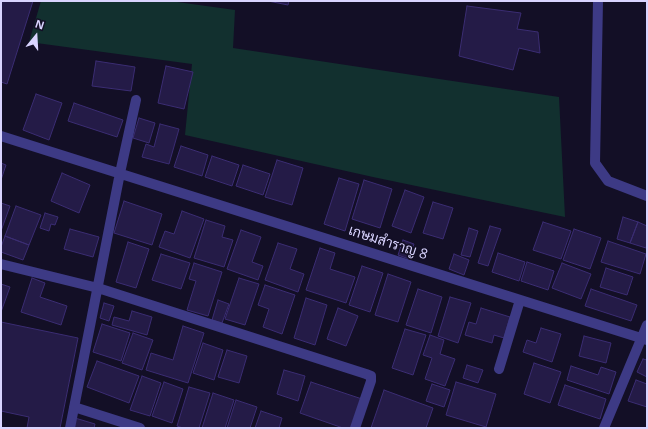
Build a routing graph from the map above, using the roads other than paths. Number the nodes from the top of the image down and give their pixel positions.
1 (598, 1) edge
2 (136, 100) dead end
3 (1, 136) edge
4 (120, 173) junction
5 (647, 196) edge
6 (1, 264) edge
7 (98, 288) junction
8 (520, 300) junction
9 (647, 325) edge
10 (644, 339) edge
11 (499, 369) dead end
12 (74, 407) junction
13 (70, 428) edge
14 (140, 428) edge
15 (355, 428) edge
16 (604, 428) edge

1 - 5 street
2 - 4 street
3 - 4 street, เกษมสำราญ 8
4 - 7 street
4 - 8 street, เกษมสำราญ 8
6 - 7 street
7 - 12 street
7 - 15 street
8 - 10 street, เกษมสำราญ 8
8 - 11 street
9 - 10 street
10 - 16 street
12 - 13 street
12 - 14 street

